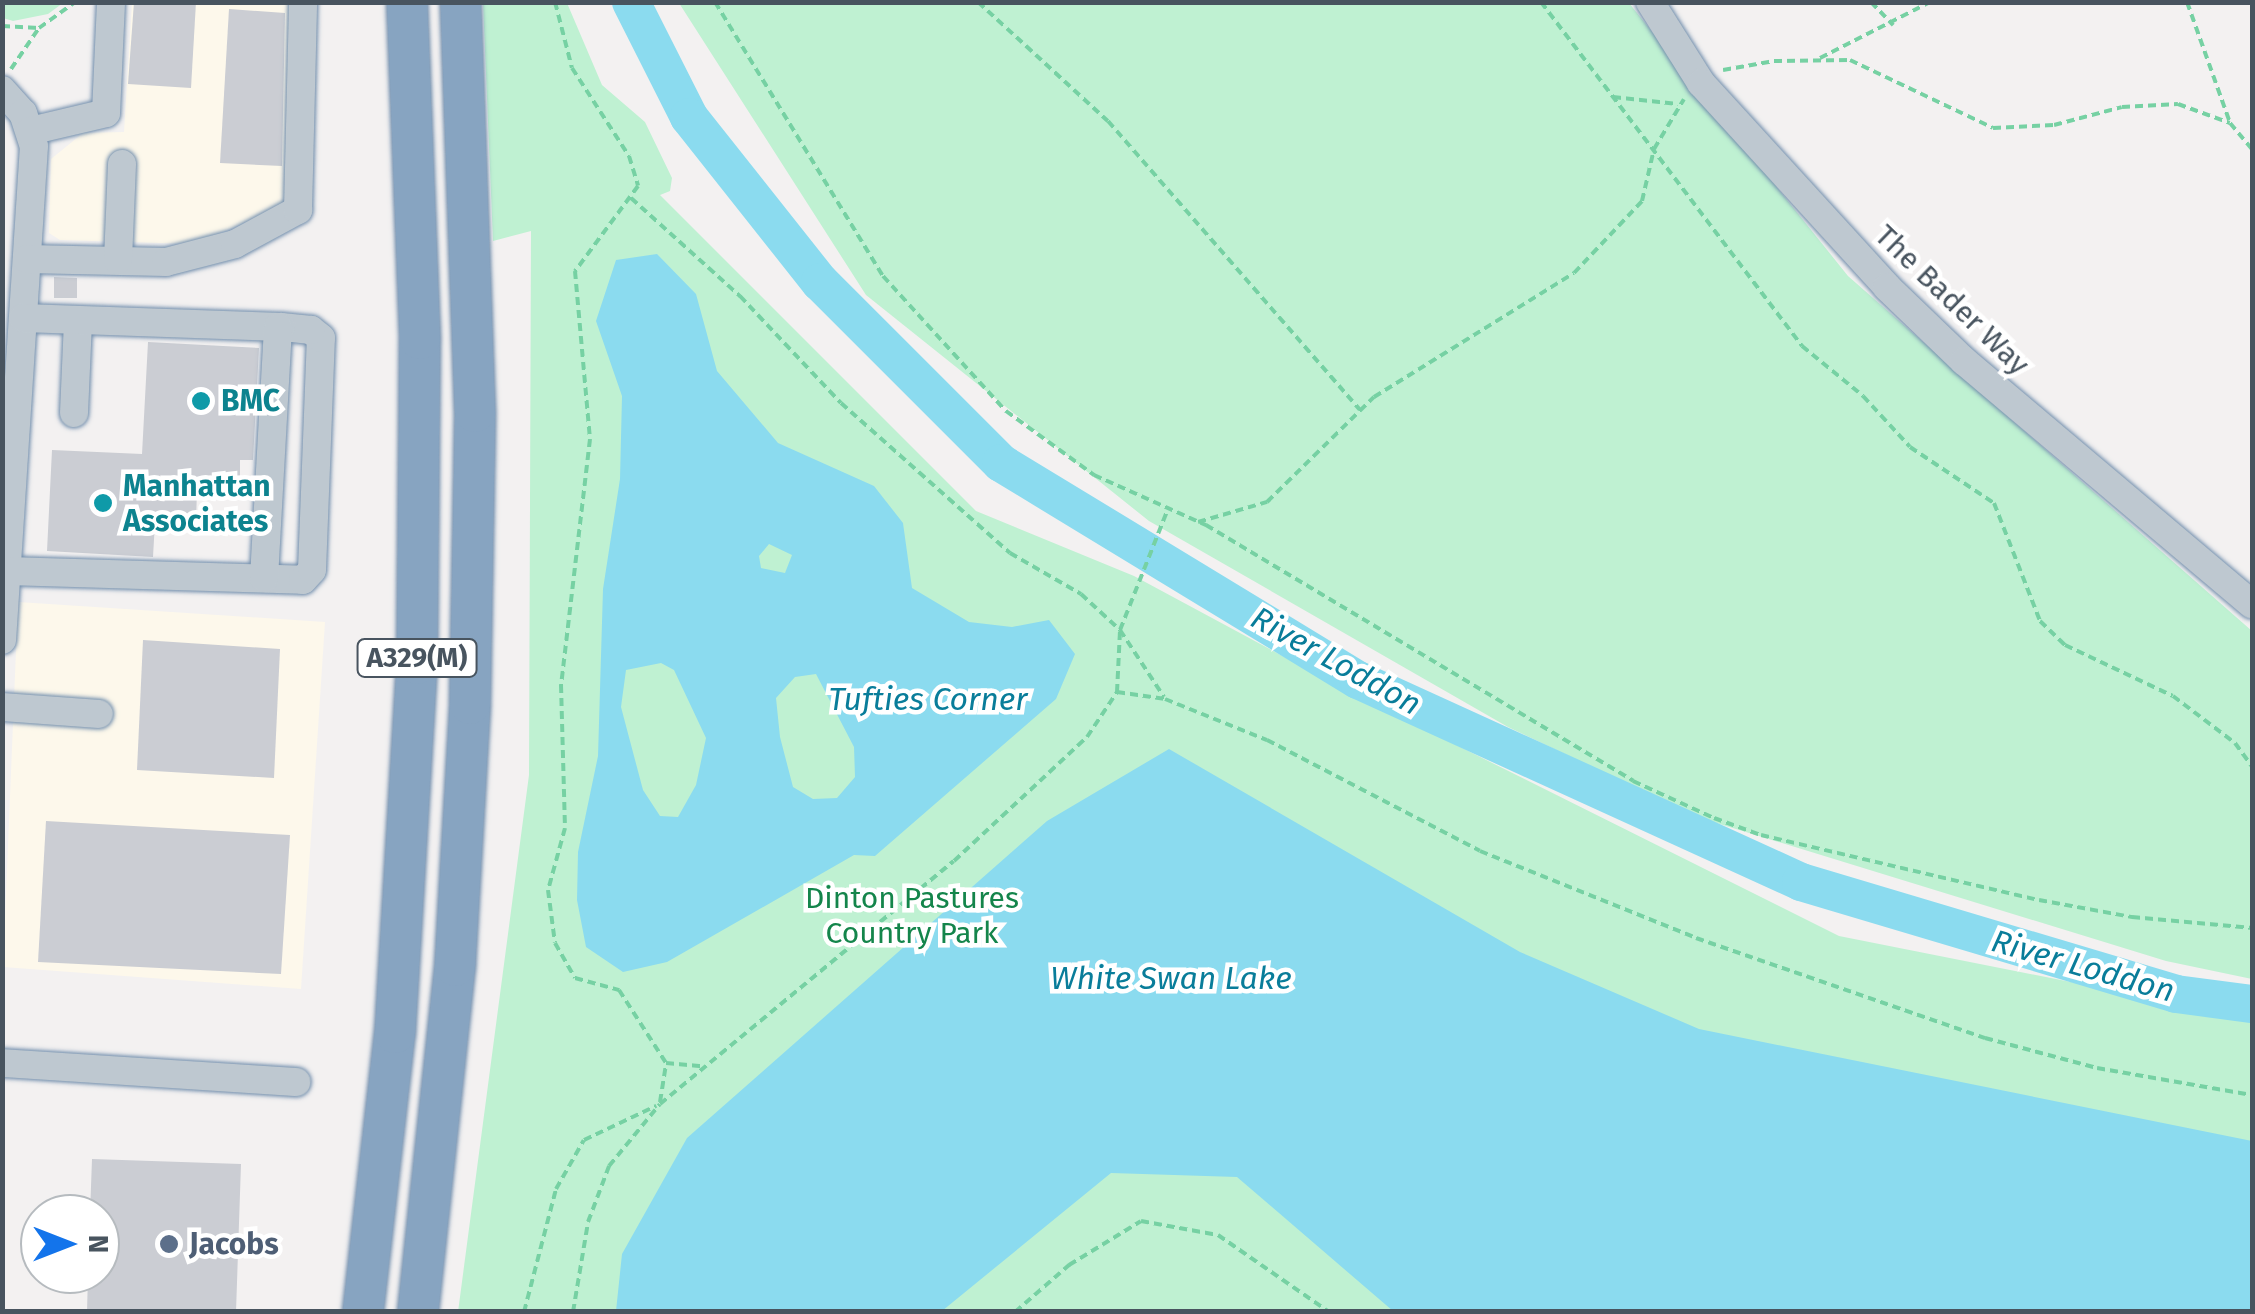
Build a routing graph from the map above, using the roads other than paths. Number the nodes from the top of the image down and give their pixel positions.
1 (111, 2) edge
2 (303, 2) edge
3 (384, 2) edge
4 (407, 2) edge
5 (461, 2) edge
6 (1650, 2) edge
7 (2, 90) edge
8 (30, 132) junction
9 (122, 164) dead end
10 (26, 259) junction
11 (118, 260) junction
12 (23, 318) junction
13 (78, 320) junction
14 (278, 328) junction
15 (420, 339) junction
16 (74, 413) dead end
17 (10, 428) edge
18 (6, 553) edge
19 (264, 578) junction
20 (2252, 604) edge
21 (2, 640) edge
22 (2, 707) edge
23 (98, 714) dead end
24 (2, 1063) edge
25 (296, 1082) dead end
26 (362, 1312) edge
27 (418, 1312) edge

1 - 8 street
2 - 11 street
3 - 15 highway, A329(M)
4 - 15 highway, A329(M)
5 - 27 highway, A329(M)
6 - 20 street, The Bader Way
7 - 8 street
8 - 10 street
9 - 11 street
10 - 11 street
10 - 12 street
12 - 13 street
12 - 17 street
13 - 14 street
13 - 16 street
14 - 19 street
14 - 19 street
15 - 26 highway, A329(M)
17 - 18 street
18 - 19 street
18 - 21 street
22 - 23 street
24 - 25 street

